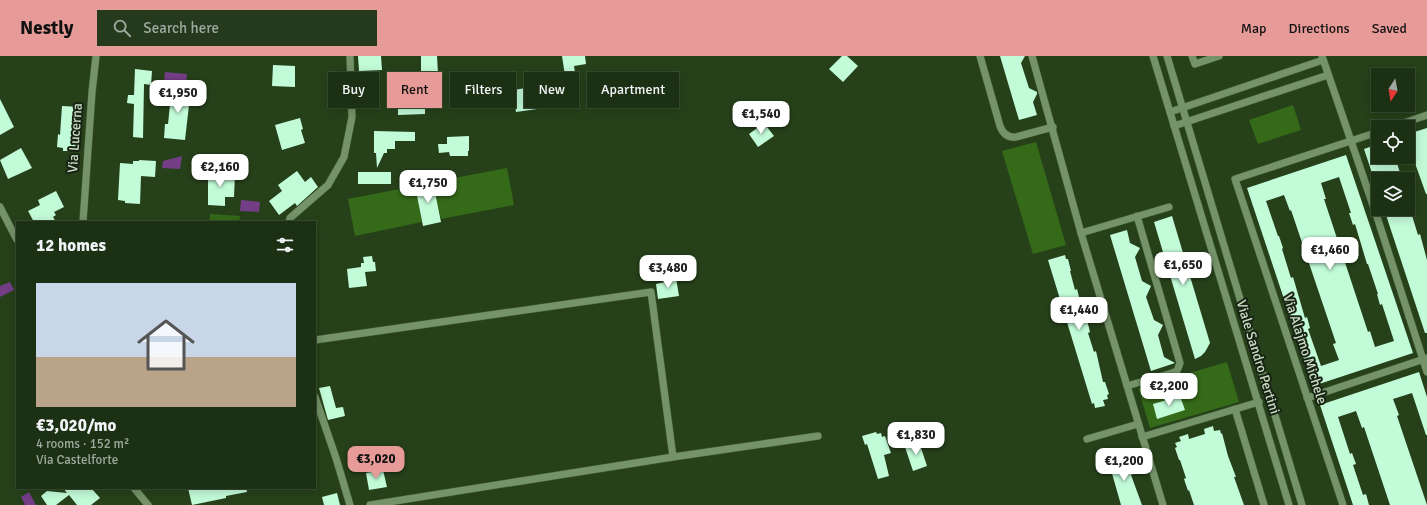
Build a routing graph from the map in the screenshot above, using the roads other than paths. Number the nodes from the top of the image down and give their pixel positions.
1 (96, 56) edge
2 (350, 56) edge
3 (980, 56) edge
4 (1032, 56) edge
5 (1153, 56) edge
6 (1167, 56) edge
7 (1192, 56) edge
8 (1218, 56) edge
9 (1322, 58) edge
10 (1328, 75) junction
11 (1183, 108) junction
12 (1170, 112) junction
13 (1427, 115) edge
14 (1412, 120) edge
15 (1187, 122) junction
16 (1174, 126) junction
17 (1053, 127) junction
18 (1371, 134) edge
19 (1350, 141) junction
20 (0, 207) edge
21 (1169, 207) dead end
22 (1137, 216) junction
23 (82, 221) edge
24 (289, 221) edge
25 (1081, 233) junction
26 (16, 238) edge
27 (316, 340) edge
28 (1425, 359) edge
29 (1427, 372) edge
30 (1127, 386) junction
31 (1307, 398) junction
32 (316, 400) edge
33 (1258, 402) junction
34 (1236, 409) junction
35 (1138, 424) junction
36 (818, 436) dead end
37 (1142, 437) junction
38 (1087, 439) dead end
39 (673, 457) junction
40 (135, 489) edge
41 (148, 505) edge
42 (350, 505) edge
43 (370, 505) edge
44 (1163, 505) edge
45 (1264, 505) edge
46 (1289, 505) edge
47 (1302, 505) edge
48 (1343, 505) edge

1 - 23 street, Via Lucerna
2 - 24 street
3 - 17 street
4 - 17 street
5 - 12 street, Viale Sandro Pertini
6 - 11 street, Viale Sandro Pertini
7 - 8 street
9 - 10 street
9 - 11 street
10 - 15 street
10 - 19 street
11 - 12 street
11 - 15 street, Viale Sandro Pertini
12 - 16 street, Viale Sandro Pertini
13 - 14 street
15 - 16 street
15 - 47 street, Viale Sandro Pertini
16 - 33 street, Viale Sandro Pertini
17 - 25 street
18 - 19 street
19 - 28 street
19 - 31 street, Via Alajmo Michele
20 - 26 street
21 - 22 street
22 - 25 street
22 - 30 street
25 - 30 street
27 - 39 street
28 - 29 street
28 - 31 street
30 - 35 street
31 - 48 street, Via Alajmo Michele
32 - 42 street
33 - 34 street
33 - 46 street, Viale Sandro Pertini
34 - 37 street
34 - 45 street
35 - 37 street
35 - 38 street
36 - 39 street
37 - 44 street
39 - 43 street
40 - 41 street

